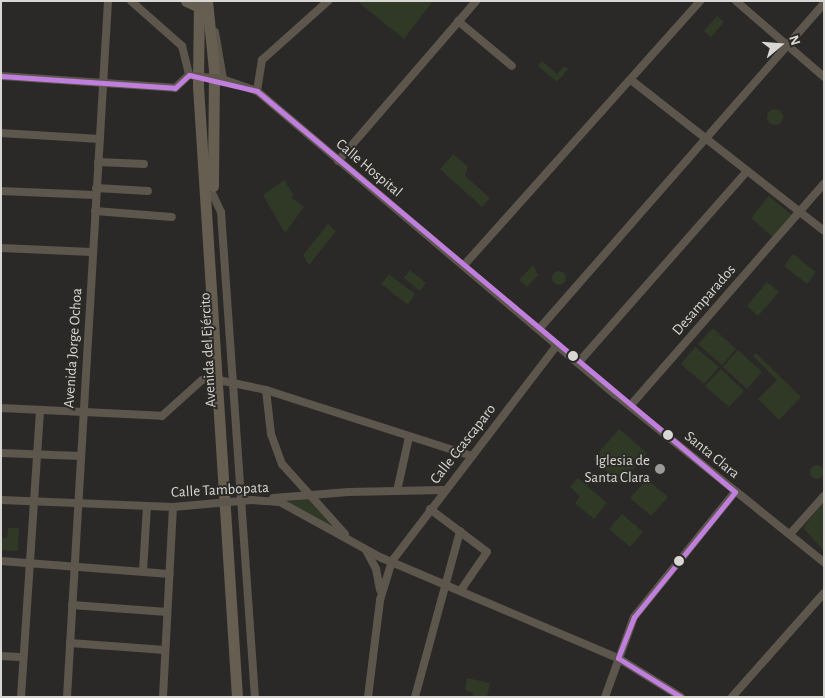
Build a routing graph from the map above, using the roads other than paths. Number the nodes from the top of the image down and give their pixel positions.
1 (108, 1) edge
2 (131, 1) edge
3 (186, 1) edge
4 (328, 1) edge
5 (476, 1) edge
6 (700, 1) edge
7 (736, 1) edge
8 (824, 3) edge
9 (204, 4) edge
10 (458, 21) junction
11 (788, 45) junction
12 (512, 66) dead end
13 (1, 76) edge
14 (191, 76) junction
15 (824, 76) edge
16 (222, 79) junction
17 (631, 80) junction
18 (104, 81) junction
19 (257, 91) junction
20 (1, 133) edge
21 (100, 139) junction
22 (706, 139) junction
23 (338, 161) junction
24 (98, 162) junction
25 (144, 164) dead end
26 (747, 171) junction
27 (824, 184) edge
28 (1, 191) edge
29 (96, 191) junction
30 (148, 192) dead end
31 (95, 211) junction
32 (799, 211) junction
33 (172, 217) dead end
34 (824, 231) edge
35 (1, 248) edge
36 (92, 252) junction
37 (465, 264) junction
38 (539, 329) junction
39 (558, 345) junction
40 (578, 363) junction
41 (225, 383) junction
42 (266, 390) junction
43 (630, 406) junction
44 (1, 408) edge
45 (40, 410) junction
46 (83, 412) junction
47 (409, 437) junction
48 (1, 453) edge
49 (37, 455) junction
50 (80, 456) junction
51 (472, 456) junction
52 (443, 490) junction
53 (397, 491) junction
54 (735, 492) junction
55 (309, 495) junction
56 (824, 496) edge
57 (266, 499) junction
58 (1, 500) edge
59 (34, 502) junction
60 (77, 503) junction
61 (147, 506) junction
62 (173, 507) junction
63 (430, 509) junction
64 (460, 531) junction
65 (790, 534) junction
66 (350, 539) junction
67 (365, 548) junction
68 (1, 560) edge
69 (392, 561) junction
70 (29, 562) junction
71 (824, 562) edge
72 (74, 566) junction
73 (143, 571) junction
74 (170, 574) junction
75 (447, 585) junction
76 (461, 590) junction
77 (824, 593) edge
78 (380, 600) junction
79 (72, 605) junction
80 (167, 612) junction
81 (70, 643) junction
82 (165, 650) junction
83 (1, 656) edge
84 (23, 657) junction
85 (618, 658) junction
86 (21, 697) edge
87 (67, 697) edge
88 (163, 697) edge
89 (237, 697) edge
90 (245, 697) edge
91 (255, 697) edge
92 (368, 697) edge
93 (415, 697) edge
94 (604, 697) edge
95 (681, 697) edge
96 (732, 697) edge

1 - 18 street, Avenida Jorge Ochoa
2 - 14 street
3 - 9 main road
4 - 19 street
5 - 10 street
6 - 17 street
7 - 11 street
8 - 11 street
9 - 16 street
9 - 41 main road, Avenida del Ejército
9 - 41 main road, Avenida del Ejército
10 - 12 street
10 - 23 street
11 - 15 street
11 - 22 street
13 - 18 street
14 - 16 street, bridge
14 - 18 street
16 - 19 street
17 - 22 street
17 - 37 street
18 - 21 street, Avenida Jorge Ochoa
19 - 23 street, Calle Hospital
20 - 21 street
21 - 24 street, Avenida Jorge Ochoa
22 - 26 street
22 - 38 street
23 - 37 street, Calle Hospital
24 - 25 street
24 - 29 street, Avenida Jorge Ochoa
26 - 32 street
26 - 40 street
27 - 32 street, Desamparados
28 - 29 street
29 - 30 street
29 - 31 street, Avenida Jorge Ochoa
31 - 33 street
31 - 36 street, Avenida Jorge Ochoa
32 - 34 street
32 - 43 street, Desamparados
35 - 36 street
36 - 46 street, Avenida Jorge Ochoa
37 - 38 street, Calle Hospital
38 - 39 street, Santa Clara
39 - 40 street, Santa Clara
39 - 51 street, Calle Ccascaparo
40 - 43 street, Santa Clara
41 - 42 street
41 - 46 street
41 - 89 main road, Avenida del Ejército
41 - 90 main road, Avenida del Ejército
41 - 91 street, Avenida del Ejército
42 - 47 street
42 - 55 street
43 - 54 street, Santa Clara
44 - 45 street
45 - 46 street
45 - 49 street
46 - 50 street, Avenida Jorge Ochoa
47 - 51 street
47 - 53 street
48 - 49 street
49 - 50 street
49 - 59 street
50 - 60 street, Avenida Jorge Ochoa
51 - 52 street, Calle Ccascaparo
52 - 53 street
52 - 63 street, Calle Ccascaparo
53 - 55 street
54 - 65 street, Santa Clara
54 - 85 street
55 - 57 street
55 - 66 street
56 - 65 street
57 - 62 street, Calle Tambopata, bridge
57 - 66 street, Calle Tambopata
58 - 59 street, Calle Tambopata
59 - 60 street, Calle Tambopata
59 - 70 street
60 - 61 street, Calle Tambopata
60 - 72 street, Avenida Jorge Ochoa
61 - 62 street, Calle Tambopata
61 - 73 street
62 - 74 street
63 - 64 street
63 - 69 street, Calle Ccascaparo
64 - 75 street
64 - 76 street
65 - 71 street, Santa Clara
66 - 67 street, Calle Tambopata
67 - 69 street, Calle Tambopata
67 - 78 street
68 - 70 street
69 - 75 street, Calle Tambopata
69 - 78 street, Calle Ccascaparo
70 - 72 street
70 - 84 street
72 - 73 street
72 - 79 street, Avenida Jorge Ochoa
73 - 74 street
74 - 80 street
75 - 76 street, Calle Tambopata
75 - 93 street
76 - 85 street, Calle Tambopata
77 - 96 street
78 - 92 street
79 - 80 street
79 - 81 street, Avenida Jorge Ochoa
80 - 82 street
81 - 82 street
81 - 87 street, Avenida Jorge Ochoa
82 - 88 street
83 - 84 street
84 - 86 street
85 - 94 street
85 - 95 street, Calle Tambopata

